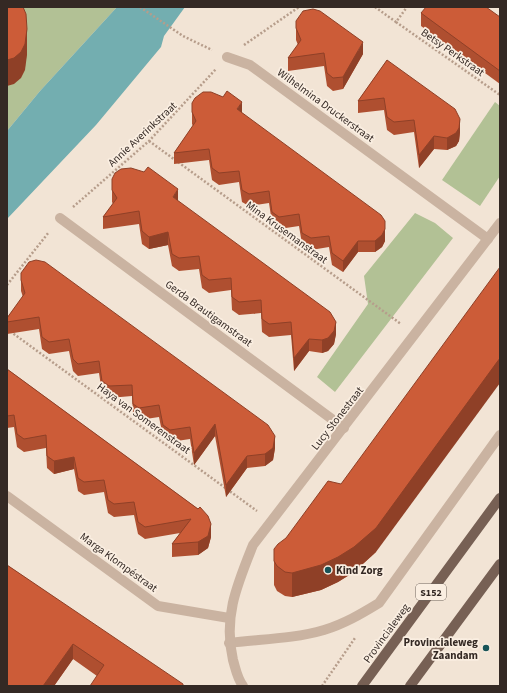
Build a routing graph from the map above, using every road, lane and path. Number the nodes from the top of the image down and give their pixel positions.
1 (140, 7) edge
2 (299, 7) edge
3 (375, 7) edge
4 (407, 7) edge
5 (396, 22) junction
6 (227, 57) junction
7 (500, 95) edge
8 (149, 141) junction
9 (60, 218) junction
10 (500, 223) edge
11 (488, 239) junction
12 (7, 285) edge
13 (7, 329) edge
14 (416, 335) junction
15 (344, 428) junction
16 (500, 435) edge
17 (7, 496) edge
18 (500, 498) edge
19 (271, 520) junction
20 (500, 564) edge
21 (229, 618) junction
22 (358, 633) dead end
23 (229, 643) junction
24 (243, 686) edge
25 (322, 686) edge
26 (362, 686) edge
27 (410, 686) edge

1 - 6 path
2 - 6 path, Annie Averinkstraat
3 - 5 path
4 - 5 path
5 - 7 path, Betsy Perkstraat
6 - 8 path, Annie Averinkstraat
6 - 11 street, Wilhelmina Druckerstraat
8 - 9 path, Annie Averinkstraat
8 - 14 path, Mina Krusemanstraat
9 - 12 path, Annie Averinkstraat
9 - 15 street, Gerda Brautigamstraat
10 - 11 street, Lucy Stonestraat
11 - 14 street, Lucy Stonestraat
13 - 19 path, Haya van Somerenstraat
14 - 15 street, Lucy Stonestraat
15 - 19 street, Lucy Stonestraat
16 - 23 street
17 - 21 street, Marga Klompéstraat
18 - 26 main road, Provincialeweg / S152
19 - 21 street, Lucy Stonestraat
20 - 27 main road
21 - 23 street, Lucy Stonestraat
22 - 25 path, Provincialeweg
23 - 24 street

